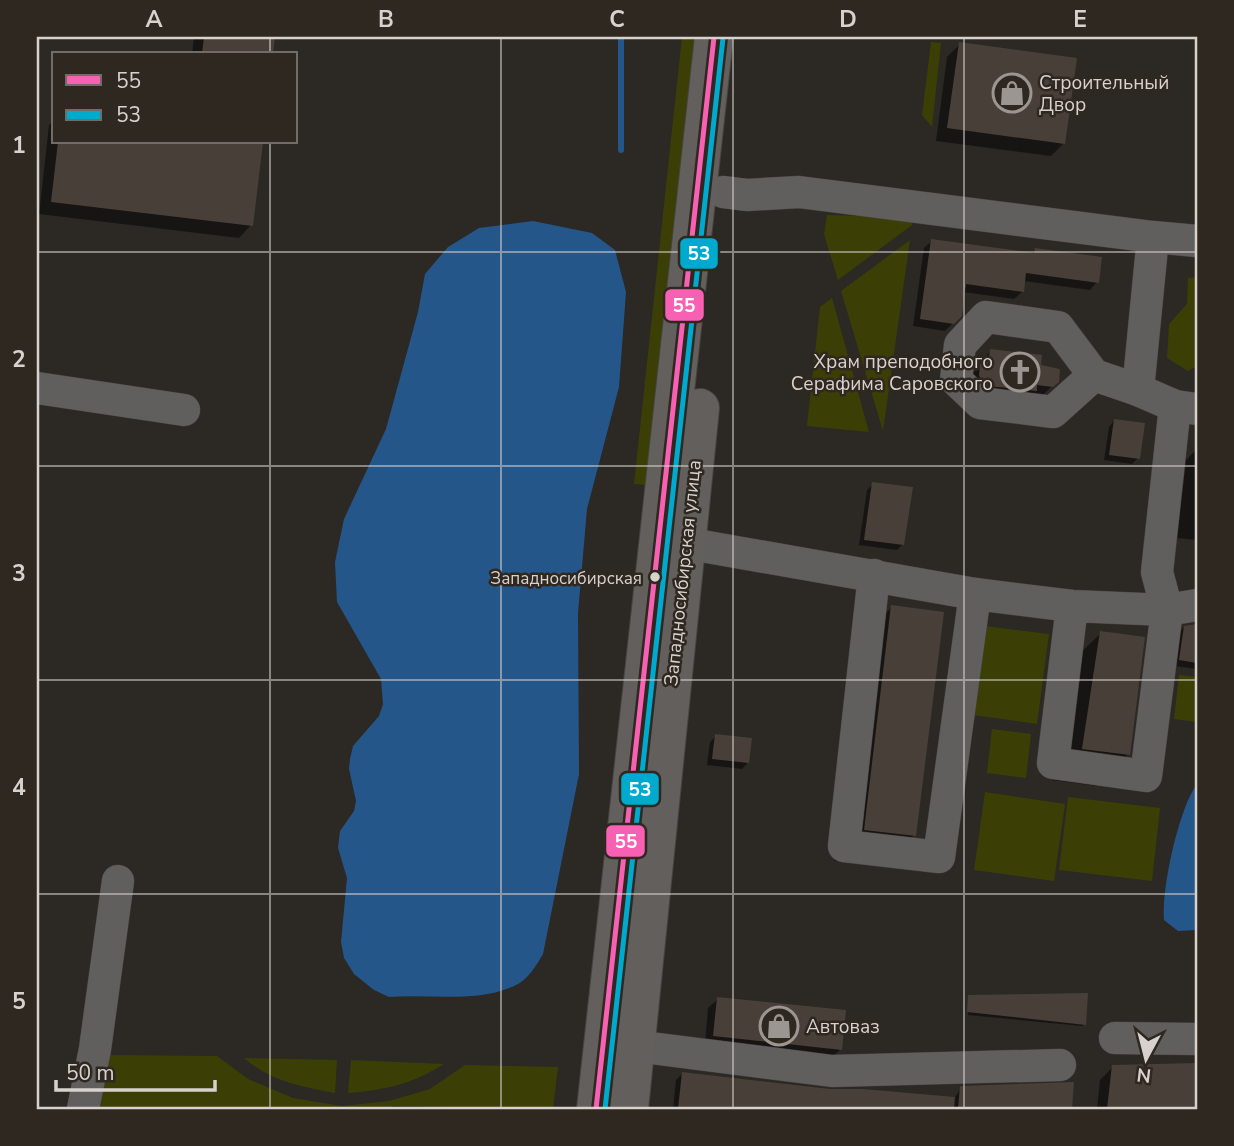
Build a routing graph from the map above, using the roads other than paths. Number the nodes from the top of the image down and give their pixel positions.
1 (714, 37) edge
2 (739, 37) edge
3 (723, 192) junction
4 (1153, 236) junction
5 (1197, 241) edge
6 (1094, 375) dead end
7 (37, 388) edge
8 (1138, 390) junction
9 (1186, 408) edge
10 (184, 410) dead end
11 (685, 543) junction
12 (874, 576) junction
13 (975, 594) junction
14 (1072, 606) junction
15 (1182, 608) edge
16 (118, 881) dead end
17 (1115, 1038) dead end
18 (1197, 1039) edge
19 (635, 1046) junction
20 (1060, 1065) dead end
21 (83, 1109) edge
22 (596, 1109) edge
23 (629, 1109) edge

1 - 22 main road, Западносибирская улица
2 - 3 main road, Западносибирская улица
3 - 4 lane
3 - 11 main road, Западносибирская улица
4 - 5 lane
4 - 8 lane
6 - 8 lane
7 - 10 lane
8 - 9 lane
9 - 15 lane
11 - 12 lane
11 - 19 main road, Западносибирская улица
12 - 13 lane
12 - 13 lane
13 - 14 lane
14 - 15 lane
14 - 15 lane
16 - 21 lane
17 - 18 lane
19 - 20 lane
19 - 23 main road, Западносибирская улица

